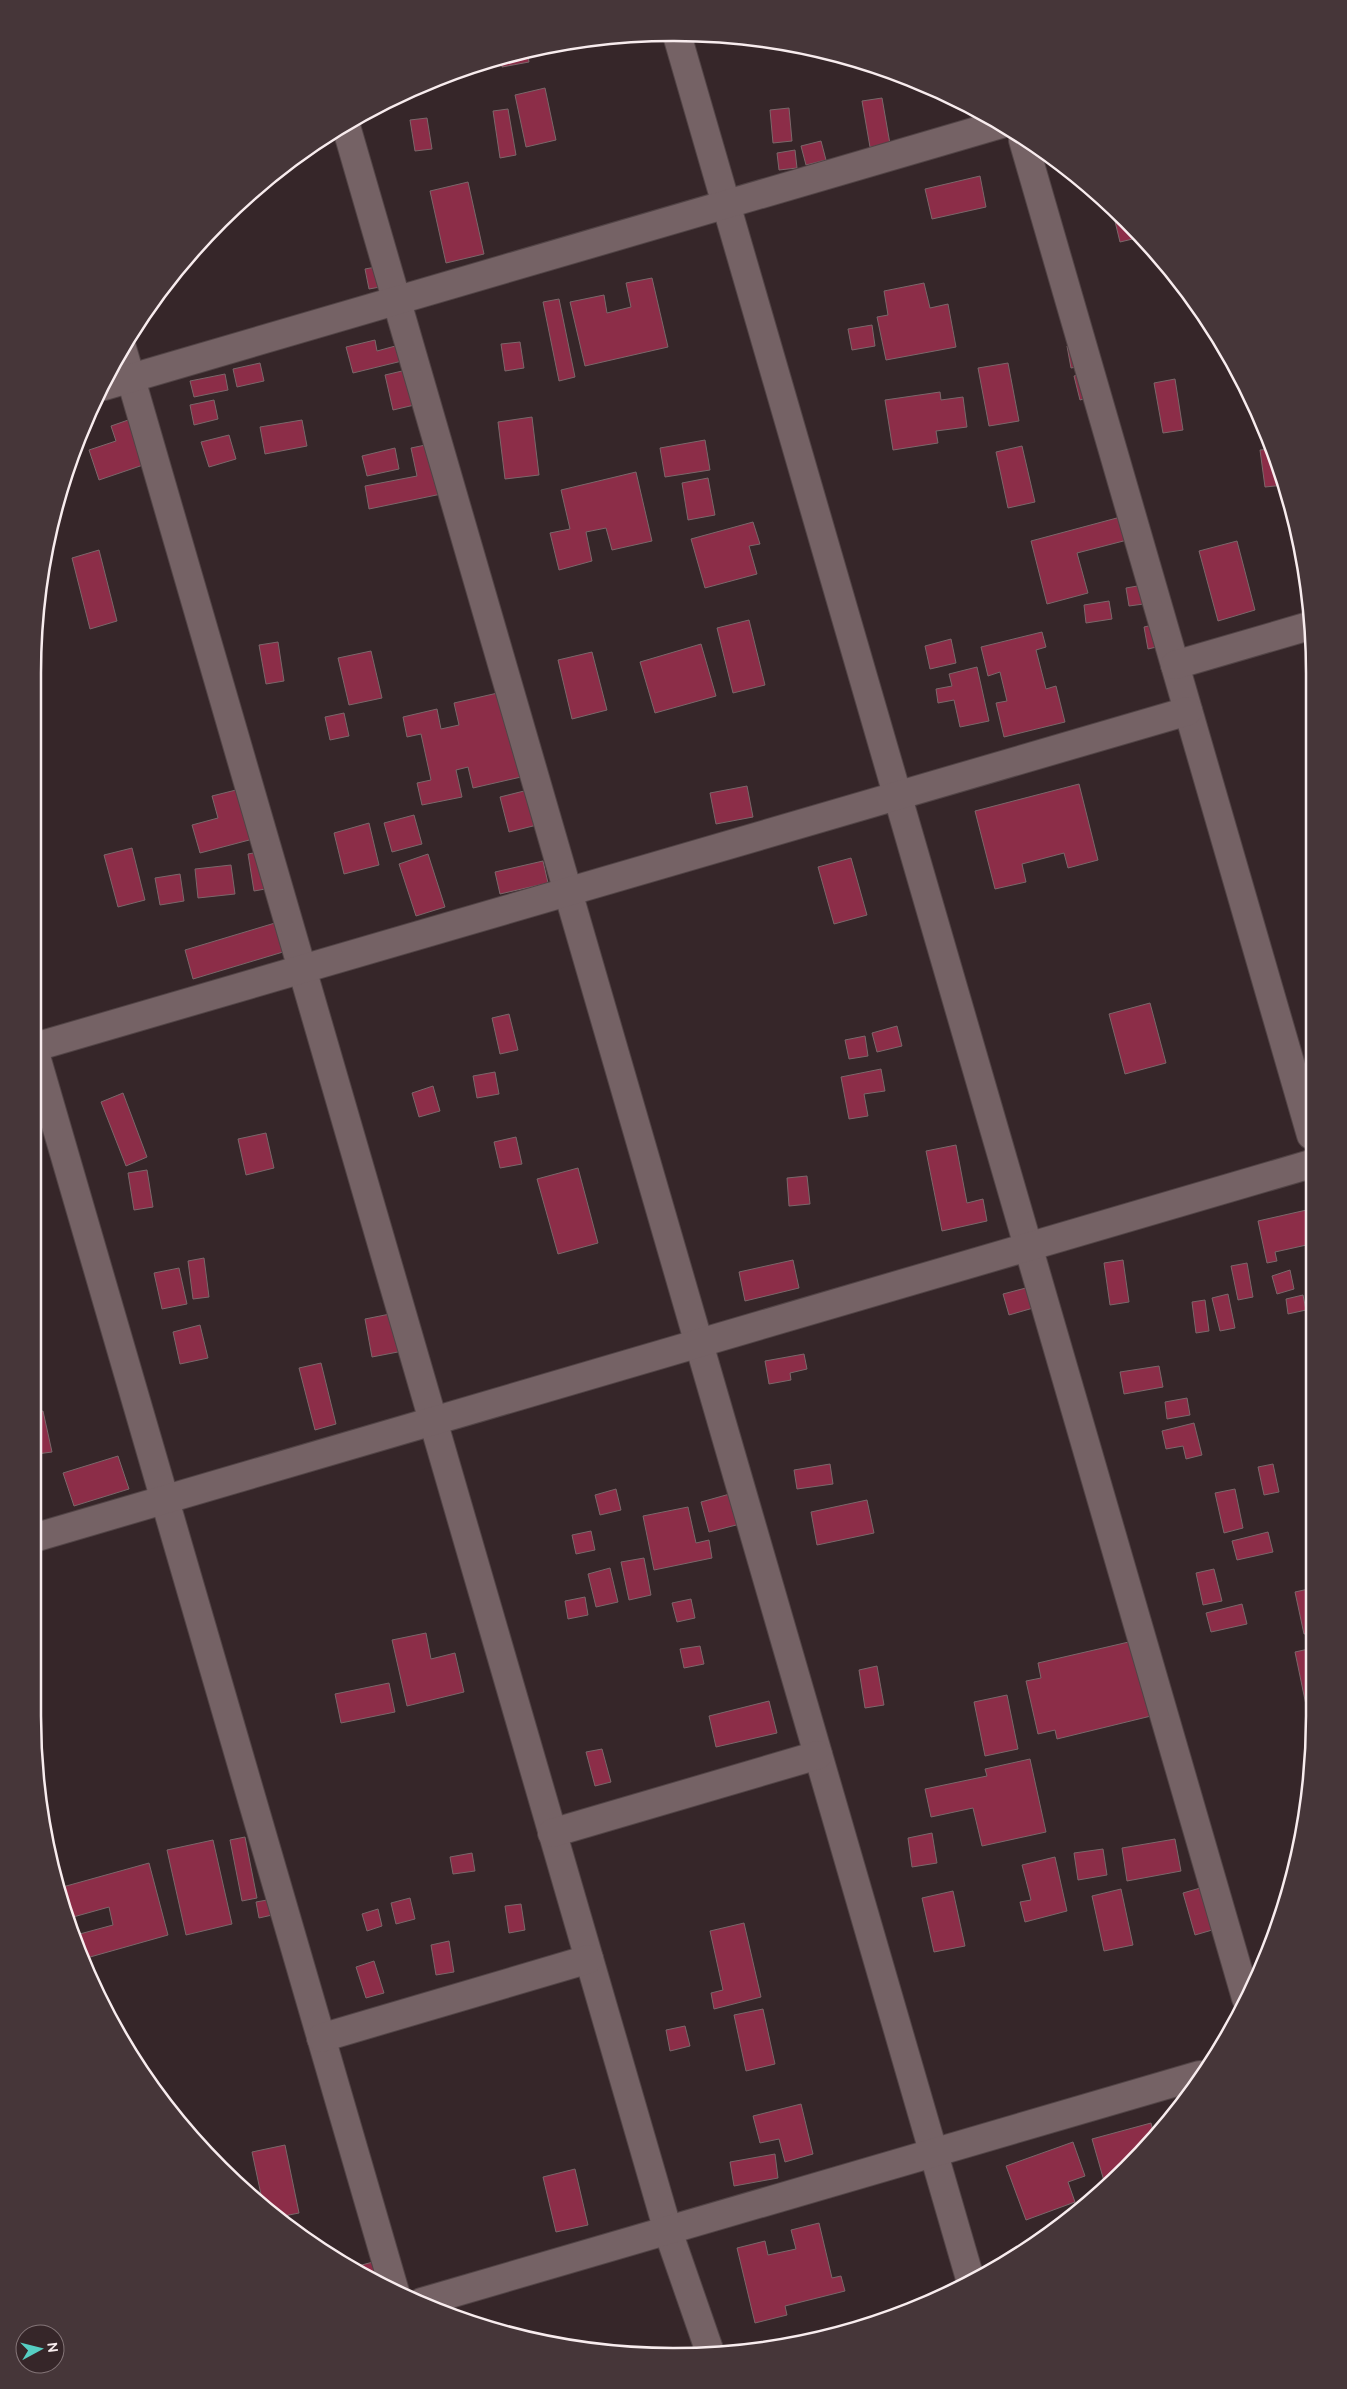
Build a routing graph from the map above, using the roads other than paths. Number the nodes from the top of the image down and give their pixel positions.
1 (679, 41) edge
2 (991, 127) edge
3 (348, 132) edge
4 (1025, 148) edge
5 (726, 204) junction
6 (396, 300) junction
7 (125, 359) edge
8 (130, 378) junction
9 (112, 384) edge
10 (1304, 628) edge
11 (1175, 665) junction
12 (1188, 711) junction
13 (897, 796) junction
14 (568, 892) junction
15 (302, 970) junction
16 (41, 1045) edge
17 (41, 1074) edge
18 (1306, 1118) edge
19 (1306, 1165) edge
20 (1028, 1247) junction
21 (698, 1343) junction
22 (433, 1421) junction
23 (165, 1499) junction
24 (41, 1536) edge
25 (818, 1755) junction
26 (552, 1833) junction
27 (589, 1960) junction
28 (1244, 1989) edge
29 (321, 2038) junction
30 (1191, 2078) edge
31 (933, 2153) junction
32 (668, 2231) junction
33 (968, 2275) edge
34 (392, 2282) edge
35 (431, 2299) edge
36 (708, 2346) edge

1 - 5 street
2 - 5 street
3 - 6 street
4 - 11 street
5 - 6 street
5 - 13 street
6 - 8 street
6 - 14 street
7 - 8 street
8 - 9 street
8 - 15 street
10 - 11 street
11 - 12 street
12 - 13 street
12 - 18 street
13 - 14 street
13 - 20 street
14 - 15 street
14 - 21 street
15 - 16 street
15 - 22 street
17 - 23 street
19 - 20 street
20 - 21 street
20 - 28 street
21 - 22 street
21 - 25 street
22 - 23 street
22 - 26 street
23 - 24 street
23 - 29 street
25 - 26 street
25 - 31 street
26 - 27 street
27 - 29 street
27 - 32 street
29 - 34 street
30 - 31 street
31 - 32 street
31 - 33 street
32 - 35 street
32 - 36 street

